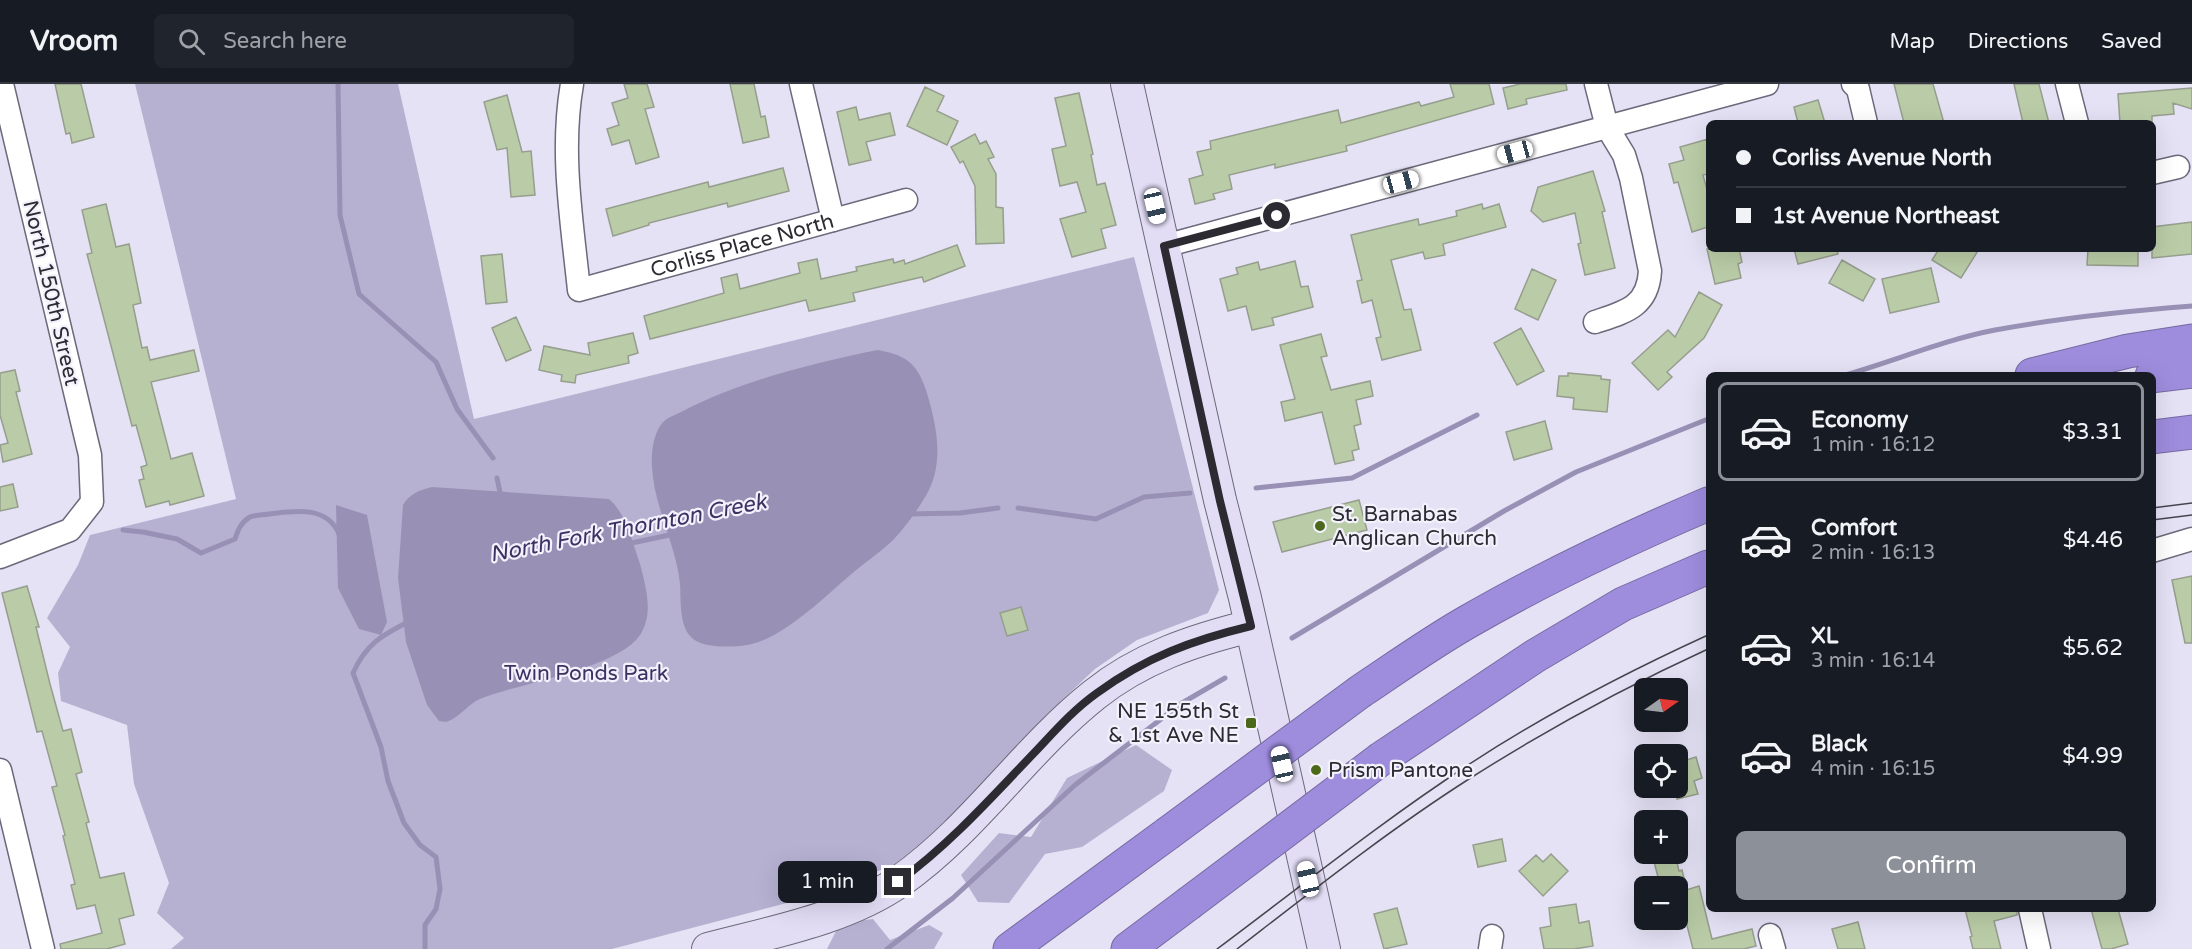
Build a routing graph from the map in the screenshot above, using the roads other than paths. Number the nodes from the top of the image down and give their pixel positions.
1 (2, 84) edge
2 (572, 84) edge
3 (801, 84) edge
4 (1127, 84) edge
5 (1596, 84) edge
6 (1767, 84) edge
7 (1853, 84) edge
8 (2067, 84) edge
9 (1865, 120) edge
10 (2076, 120) edge
11 (1607, 127) junction
12 (2178, 167) dead end
13 (2156, 172) edge
14 (906, 200) dead end
15 (833, 220) junction
16 (1164, 246) junction
17 (1596, 322) dead end
18 (2192, 341) edge
19 (2192, 371) edge
20 (2044, 372) edge
21 (2156, 376) edge
22 (2192, 432) edge
23 (2156, 436) edge
24 (1706, 505) edge
25 (2192, 539) edge
26 (2156, 550) edge
27 (0, 557) edge
28 (1706, 568) edge
29 (1251, 626) junction
30 (0, 770) edge
31 (2031, 912) edge
32 (43, 949) edge
33 (708, 949) edge
34 (1010, 949) edge
35 (1128, 949) edge
36 (1324, 949) edge
37 (2039, 949) edge

1 - 27 street, North 150th Street
2 - 15 street, Corliss Place North
3 - 15 street
4 - 16 street
5 - 11 street
6 - 11 street
7 - 9 street
8 - 10 street
11 - 16 street
11 - 17 street
12 - 13 street
14 - 15 street, Corliss Place North
16 - 29 street
18 - 20 highway
19 - 21 highway
22 - 23 highway
24 - 34 highway, bridge
25 - 26 street
28 - 35 highway, bridge
29 - 33 street
29 - 36 street
30 - 32 street
31 - 37 street

